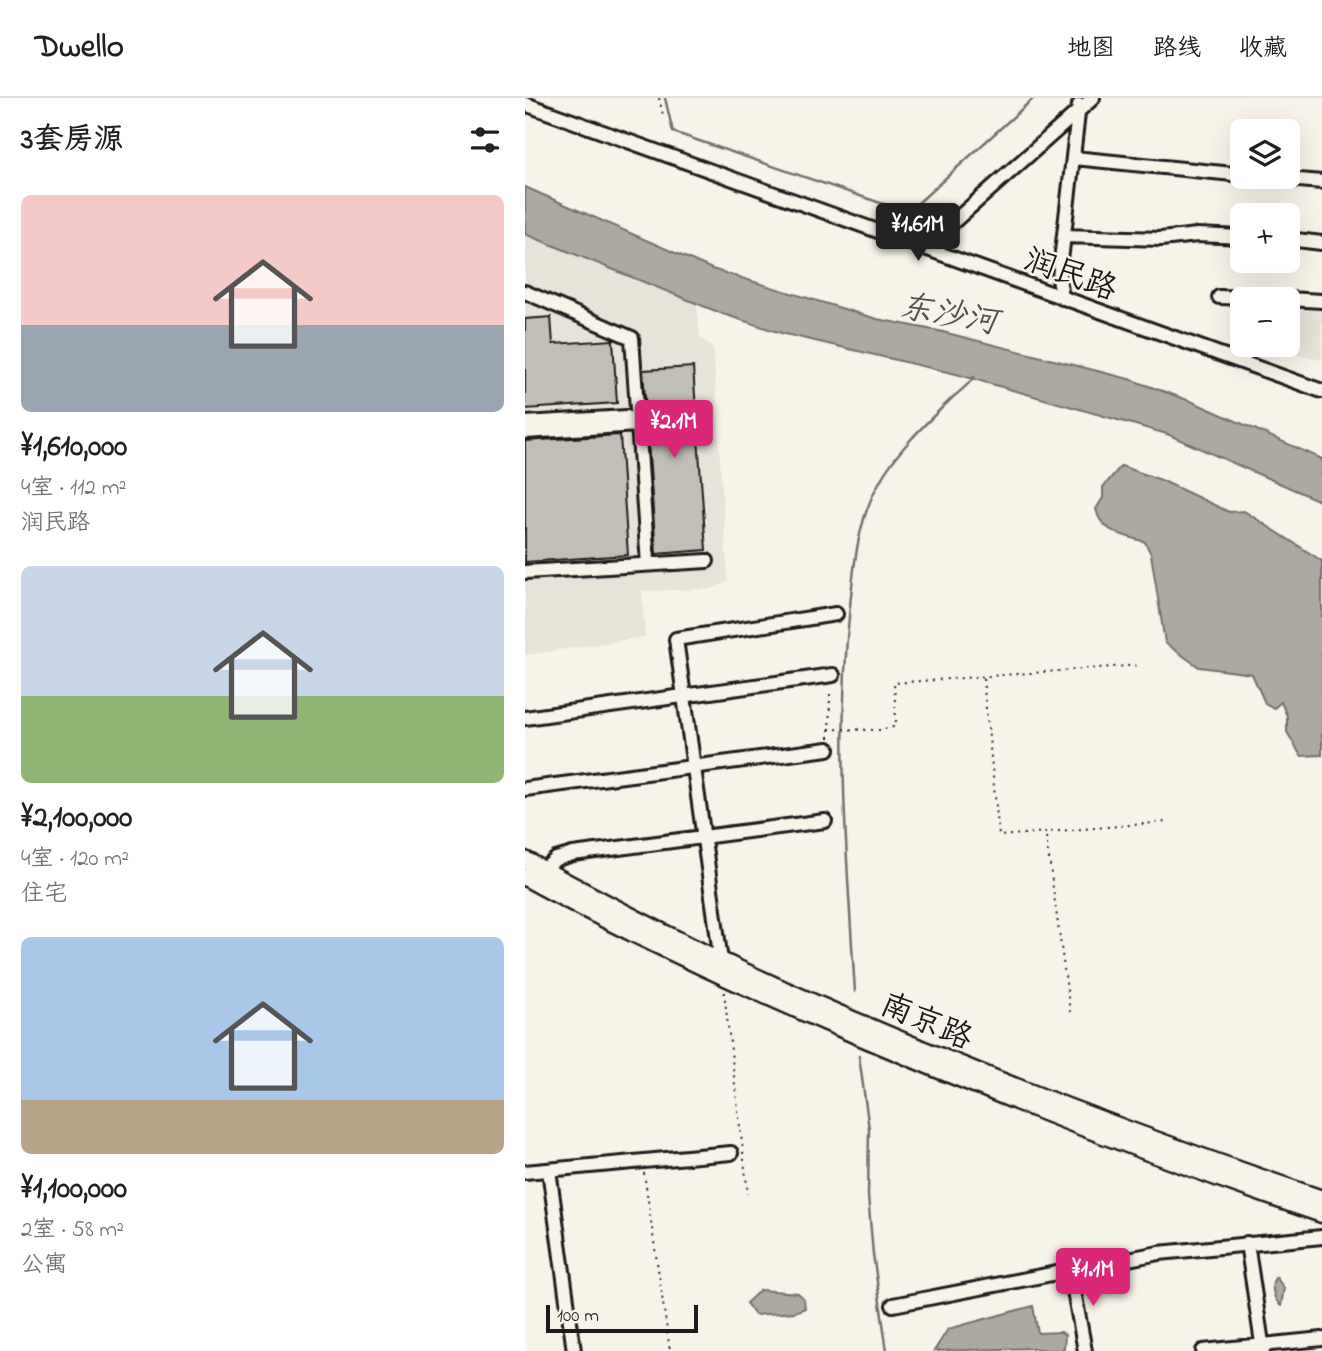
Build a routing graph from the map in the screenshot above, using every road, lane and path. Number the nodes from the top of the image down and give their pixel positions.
1 (659, 98) edge
2 (1093, 98) edge
3 (1079, 103) edge
4 (525, 104) edge
5 (663, 115) dead end
6 (1074, 158) junction
7 (1230, 173) edge
8 (1300, 180) edge
9 (1322, 182) edge
10 (1064, 236) junction
11 (1230, 236) edge
12 (1300, 240) edge
13 (1322, 243) edge
14 (924, 247) junction
15 (525, 292) edge
16 (1219, 297) dead end
17 (1230, 297) edge
18 (1062, 298) junction
19 (1300, 299) edge
20 (1322, 300) edge
21 (1322, 391) edge
22 (638, 420) junction
23 (525, 423) edge
24 (525, 432) edge
25 (707, 561) dead end
26 (648, 564) junction
27 (525, 572) edge
28 (836, 614) dead end
29 (1140, 665) dead end
30 (833, 675) dead end
31 (982, 678) junction
32 (830, 692) dead end
33 (684, 695) junction
34 (525, 718) edge
35 (829, 729) junction
36 (828, 749) joint
37 (693, 767) junction
38 (525, 789) edge
39 (825, 821) dead end
40 (1167, 822) dead end
41 (1046, 835) junction
42 (703, 837) junction
43 (525, 860) edge
44 (543, 870) junction
45 (525, 877) edge
46 (721, 969) junction
47 (1070, 1012) dead end
48 (731, 1153) dead end
49 (642, 1161) junction
50 (548, 1170) junction
51 (525, 1172) edge
52 (748, 1194) dead end
53 (1322, 1199) edge
54 (1322, 1214) edge
55 (1322, 1237) edge
56 (1247, 1243) junction
57 (1070, 1269) junction
58 (893, 1305) dead end
59 (1322, 1339) edge
60 (1263, 1348) edge
61 (574, 1351) edge
62 (670, 1351) edge
63 (1086, 1351) edge
64 (1203, 1351) edge

1 - 5 path
2 - 3 street
3 - 6 street
3 - 14 street
4 - 14 street, 润民路
6 - 7 street
6 - 10 street
8 - 9 street
10 - 11 street
10 - 18 street
12 - 13 street
14 - 18 street, 润民路
15 - 22 street
16 - 17 street
18 - 21 street, 润民路
19 - 20 street
22 - 23 street
22 - 24 street
22 - 26 street
25 - 26 street
26 - 27 street
28 - 33 street
29 - 31 path
30 - 33 street
31 - 35 path
31 - 41 path
32 - 35 path
33 - 34 street
33 - 37 street
35 - 36 path
36 - 37 street
37 - 38 street
37 - 42 street
39 - 42 street
40 - 41 path
41 - 47 path
42 - 44 street
42 - 46 street
43 - 44 main road, 南京路
44 - 46 main road, 南京路
45 - 46 main road, 南京路
46 - 52 path
46 - 53 main road, 南京路
46 - 54 main road, 南京路
48 - 49 street
49 - 50 street
49 - 62 path
50 - 51 street
50 - 61 street
55 - 56 street
56 - 57 street
56 - 60 street
57 - 58 street
57 - 63 street
59 - 60 street
60 - 64 street

